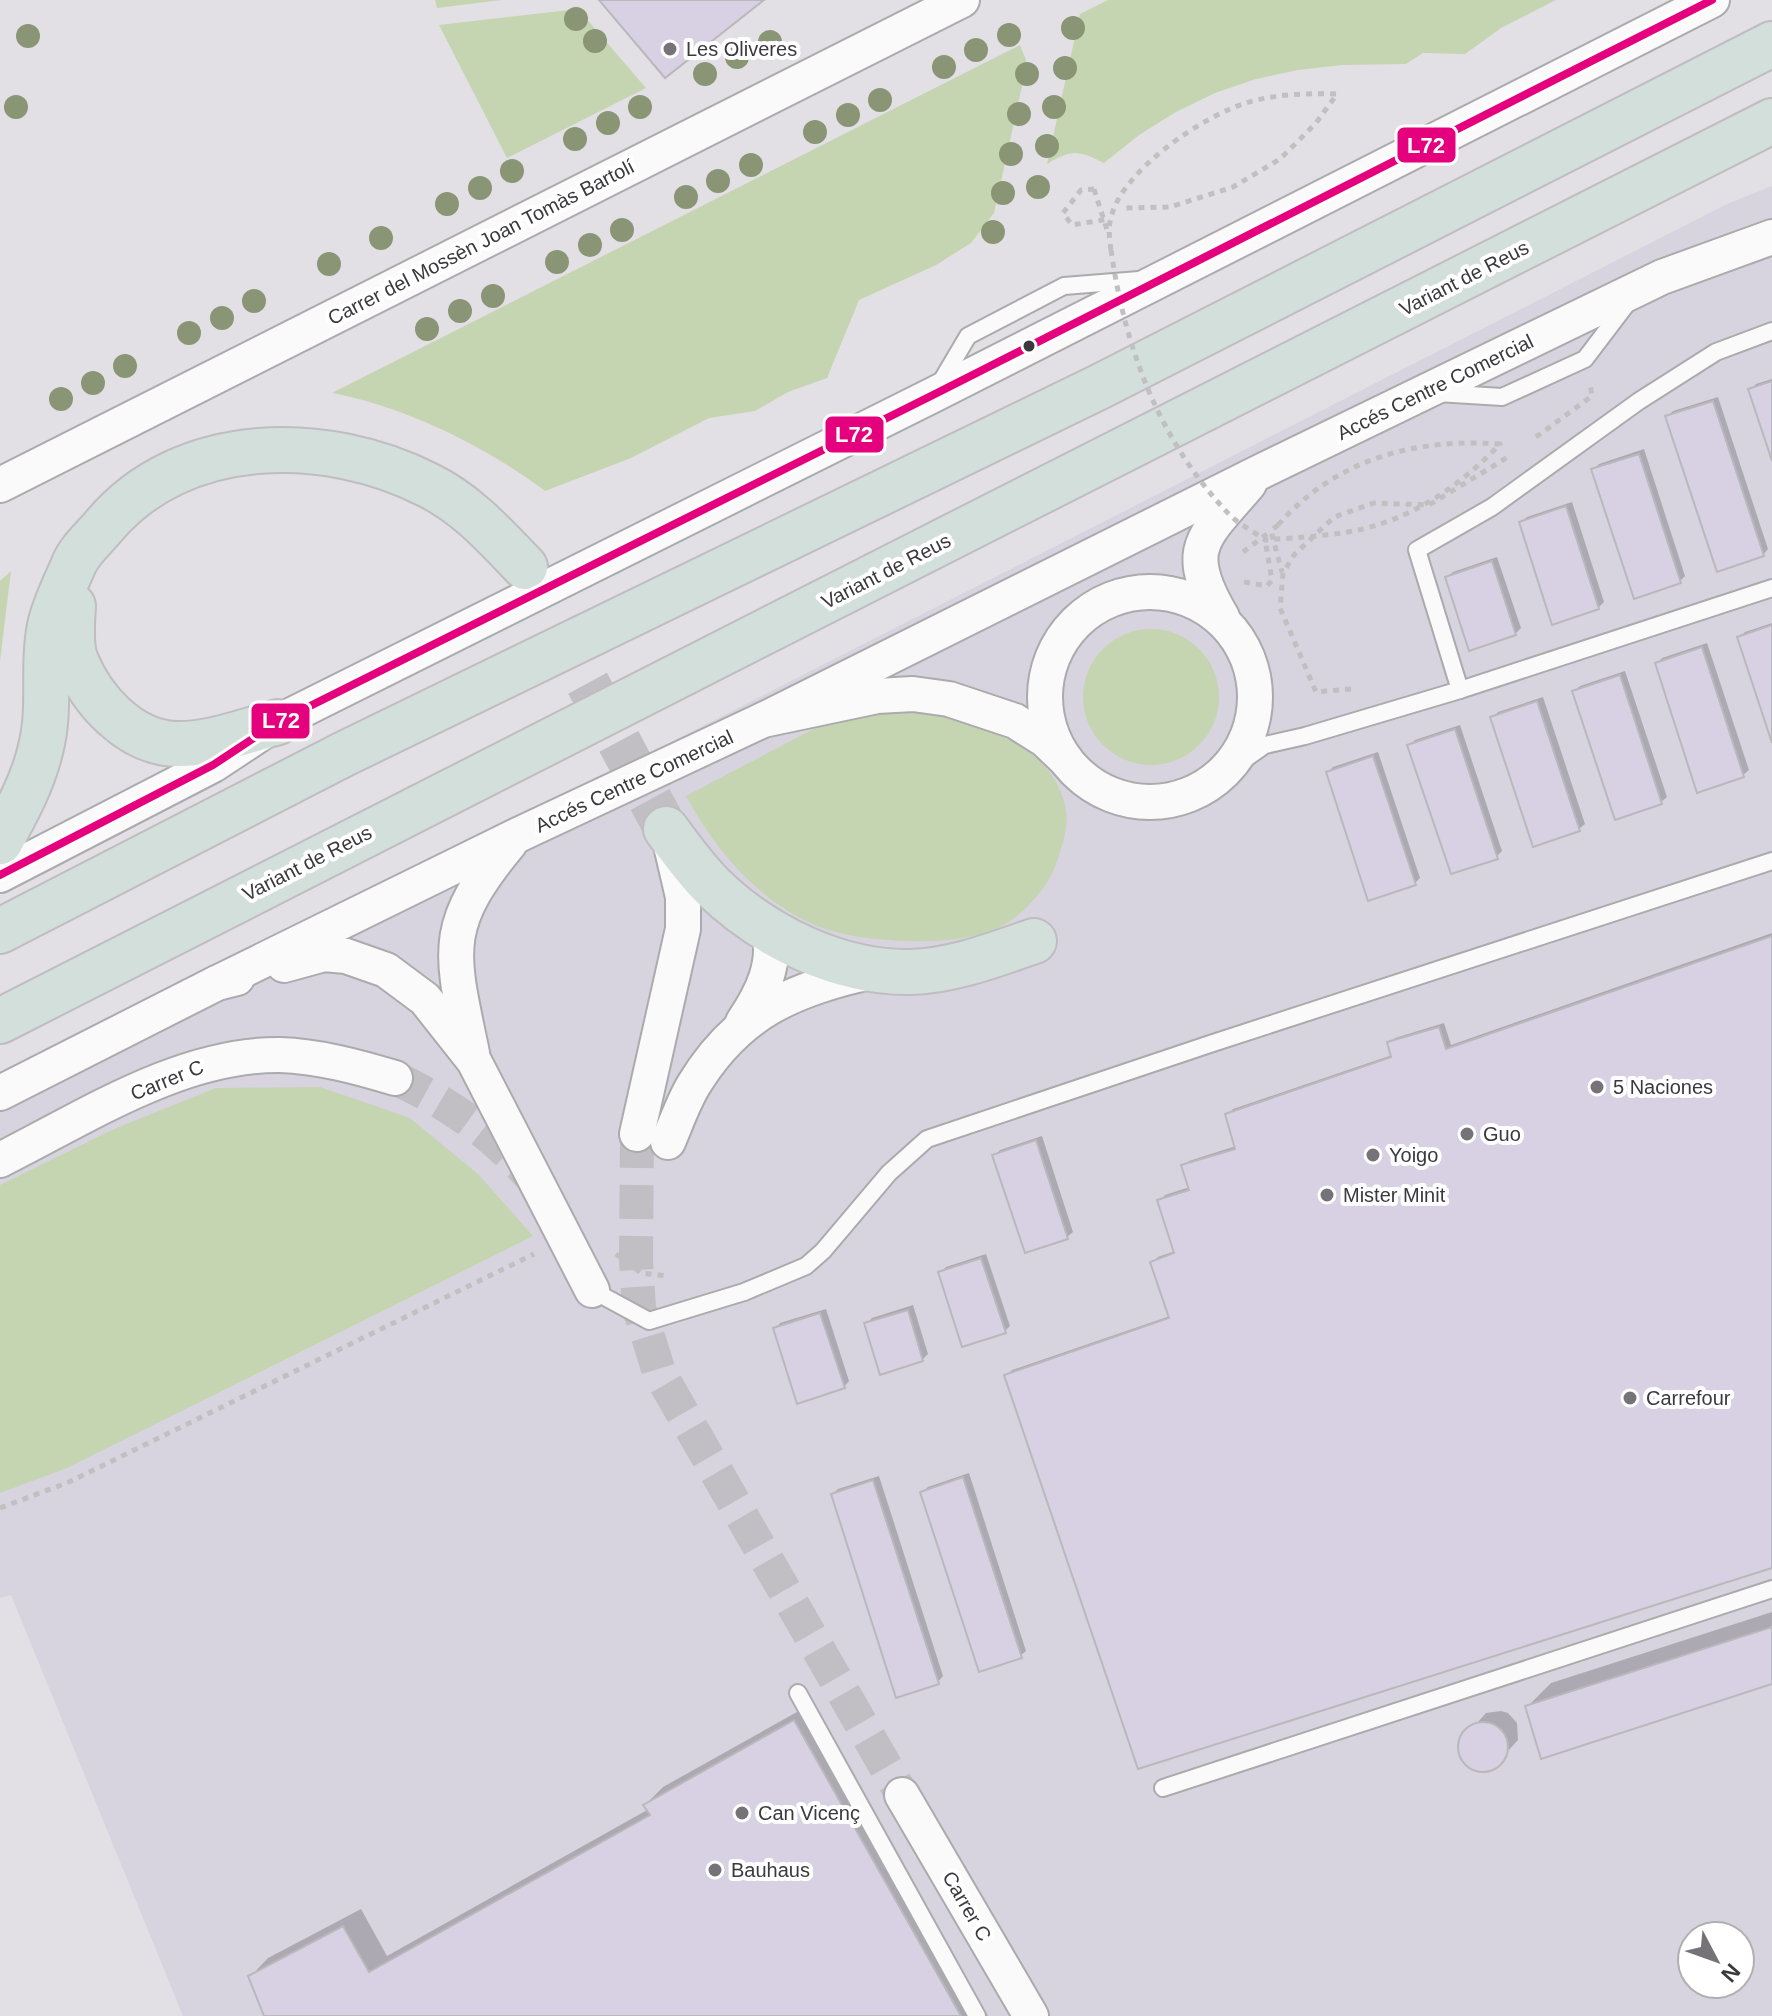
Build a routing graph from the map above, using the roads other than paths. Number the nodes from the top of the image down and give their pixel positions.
1 (962, 0) edge
2 (1712, 0) edge
3 (1772, 44) edge
4 (1772, 121) edge
5 (1772, 237) edge
6 (1772, 331) edge
7 (1258, 473) junction
8 (0, 485) edge
9 (76, 560) junction
10 (525, 567) tunnel mouth
11 (1772, 588) edge
12 (1224, 621) junction
13 (1460, 690) junction
14 (763, 720) junction
15 (278, 722) junction
16 (1065, 759) junction
17 (1222, 775) junction
18 (666, 829) joint
19 (516, 836) junction
20 (0, 842) edge
21 (1772, 861) edge
22 (0, 875) edge
23 (768, 928) junction
24 (0, 931) edge
25 (1034, 941) dead end
26 (877, 970) junction
27 (217, 983) junction
28 (0, 1021) edge
29 (736, 1032) junction
30 (474, 1061) junction
31 (395, 1078) tunnel mouth
32 (0, 1093) edge
33 (0, 1160) edge
34 (592, 1290) joint
35 (1772, 1589) edge
36 (798, 1693) dead end
37 (1163, 1788) dead end
38 (902, 1795) tunnel mouth
39 (977, 2016) edge
40 (1031, 2016) edge

1 - 8 street, Carrer del Mossèn Joan Tomàs Bartolí
2 - 15 street
3 - 24 highway
4 - 28 highway, Variant de Reus
5 - 7 street, Accés Centre Comercial
6 - 13 lane
7 - 12 street, Accés Centre Comercial
7 - 14 street
9 - 10 highway
9 - 15 highway
9 - 20 highway
11 - 13 lane
12 - 16 street
12 - 17 street
13 - 17 lane
14 - 16 street, Accés Centre Comercial
14 - 19 street, Accés Centre Comercial
15 - 22 street
16 - 17 street
18 - 23 highway
18 - 29 street
19 - 27 street, Accés Centre Comercial
19 - 30 street
21 - 34 lane
23 - 26 highway
23 - 29 street
25 - 26 highway
26 - 29 street
27 - 30 street
27 - 32 street
30 - 34 street
31 - 33 street, Carrer C
35 - 37 lane
36 - 39 lane
38 - 40 street, Carrer C

